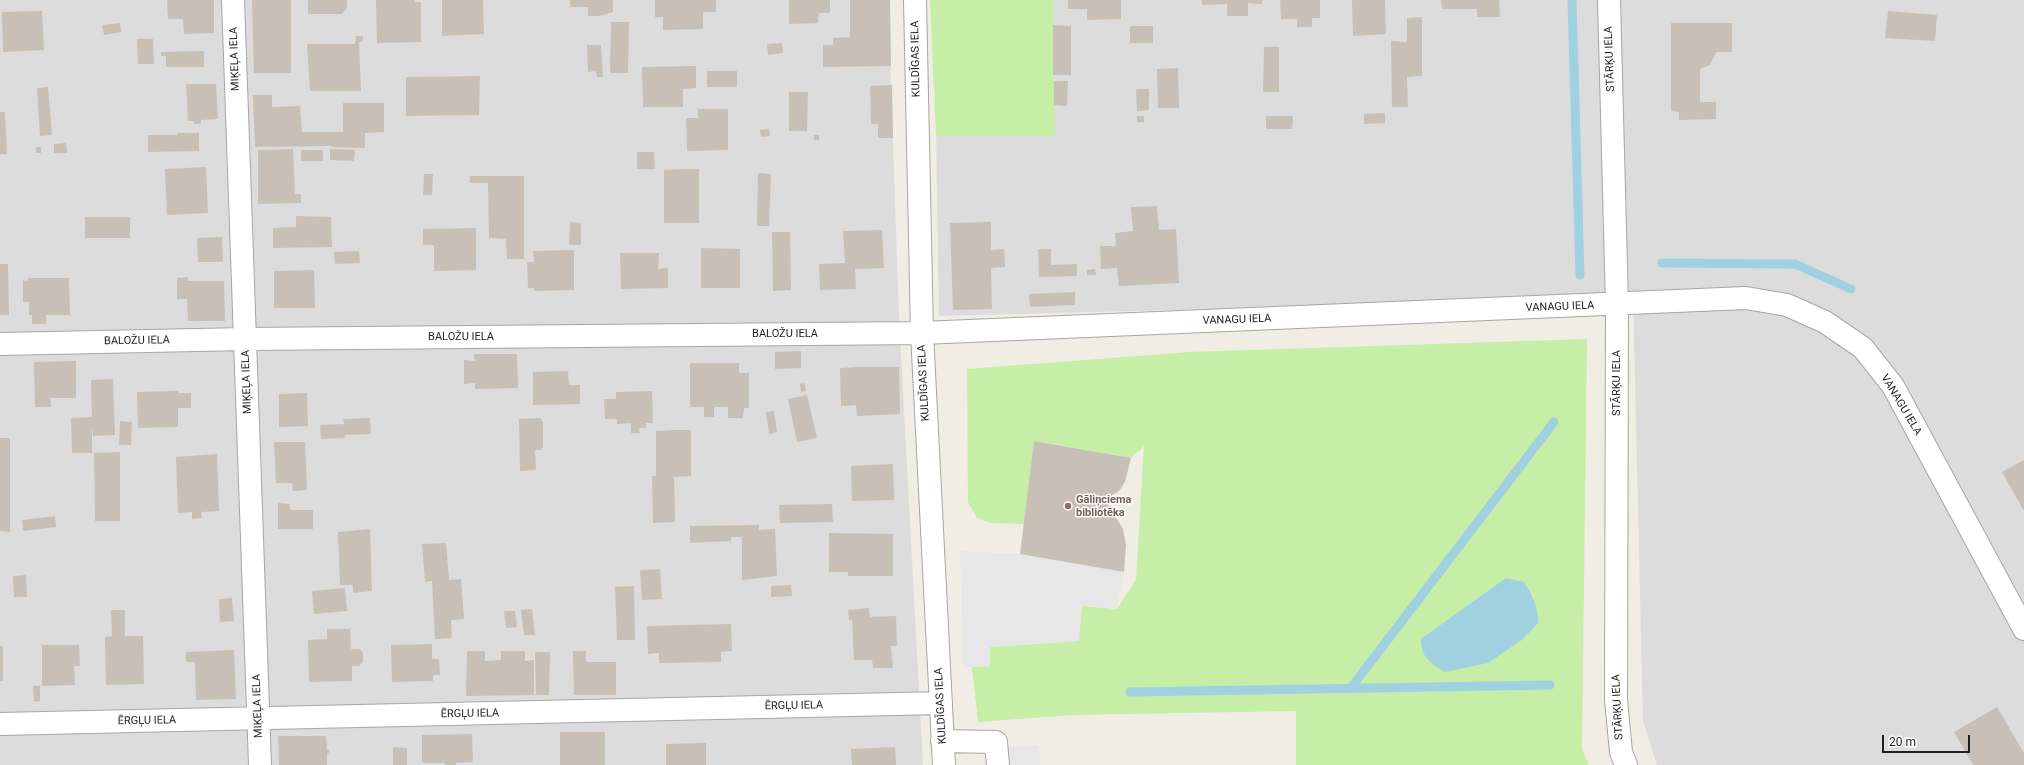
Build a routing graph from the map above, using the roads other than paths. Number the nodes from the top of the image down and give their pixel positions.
1 (233, 0) edge
2 (915, 0) edge
3 (1609, 0) edge
4 (1617, 305) junction
5 (922, 333) junction
6 (246, 339) junction
7 (0, 344) edge
8 (2024, 629) edge
9 (941, 702) junction
10 (258, 718) junction
11 (0, 724) edge
12 (942, 741) junction
13 (260, 765) edge
14 (944, 765) edge
15 (998, 765) edge
16 (1626, 765) edge

1 - 6 street, MIĶEĻA IELA
2 - 5 street, KULDĪGAS IELA
3 - 4 street, STĀRĶU IELA
4 - 5 street, VANAGU IELA
4 - 8 street, VANAGU IELA
4 - 16 street, STĀRĶU IELA
5 - 6 street, BALOŽU IELA
5 - 9 street, KULDĪGAS IELA
6 - 7 street, BALOŽU IELA
6 - 10 street, MIĶEĻA IELA
9 - 10 street, ĒRGĻU IELA
9 - 12 street, KULDĪGAS IELA
10 - 11 street, ĒRGĻU IELA
10 - 13 street, MIĶEĻA IELA
12 - 14 street, KULDĪGAS IELA
12 - 15 street

